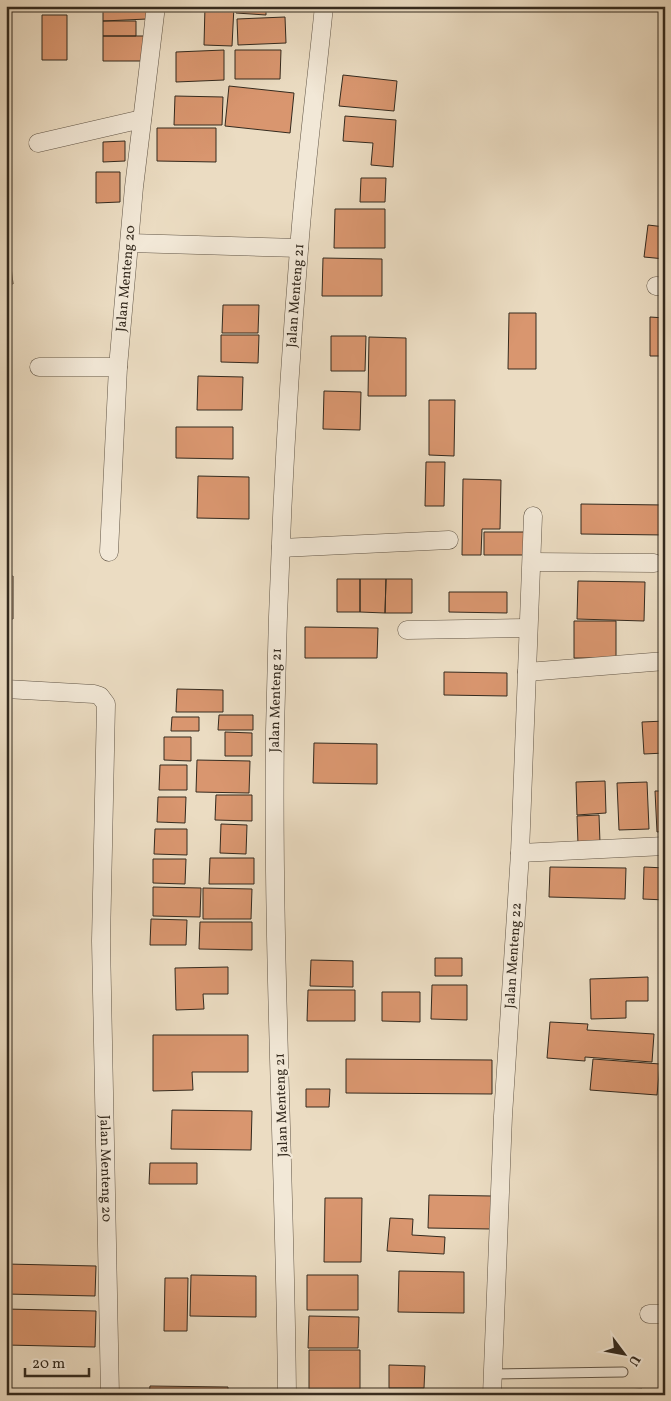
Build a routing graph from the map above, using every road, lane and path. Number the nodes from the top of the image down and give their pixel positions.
1 (156, 6) edge
2 (324, 6) edge
3 (142, 119) junction
4 (38, 143) dead end
5 (130, 243) junction
6 (299, 248) junction
7 (39, 367) dead end
8 (118, 367) junction
9 (533, 516) dead end
10 (449, 540) dead end
11 (281, 548) junction
12 (109, 552) dead end
13 (532, 562) junction
14 (654, 563) dead end
15 (528, 628) junction
16 (407, 630) dead end
17 (665, 661) edge
18 (527, 672) junction
19 (6, 689) edge
20 (665, 846) edge
21 (520, 853) junction
22 (623, 1372) dead end
23 (492, 1374) junction
24 (110, 1395) edge
25 (287, 1395) edge
26 (492, 1395) edge

1 - 3 street, Jalan Menteng 20
2 - 6 street, Jalan Menteng 21
3 - 4 street
3 - 5 street, Jalan Menteng 20
5 - 6 street
5 - 8 street, Jalan Menteng 20
6 - 11 street, Jalan Menteng 21
7 - 8 street
8 - 12 street, Jalan Menteng 20
9 - 13 street, Jalan Menteng 22
10 - 11 street
11 - 25 street, Jalan Menteng 21
13 - 14 street
13 - 15 street, Jalan Menteng 22
15 - 16 street
15 - 18 street, Jalan Menteng 22
17 - 18 street
18 - 21 street, Jalan Menteng 22
19 - 24 street, Jalan Menteng 20
20 - 21 street
21 - 23 street, Jalan Menteng 22
22 - 23 lane
23 - 26 street, Jalan Menteng 22

